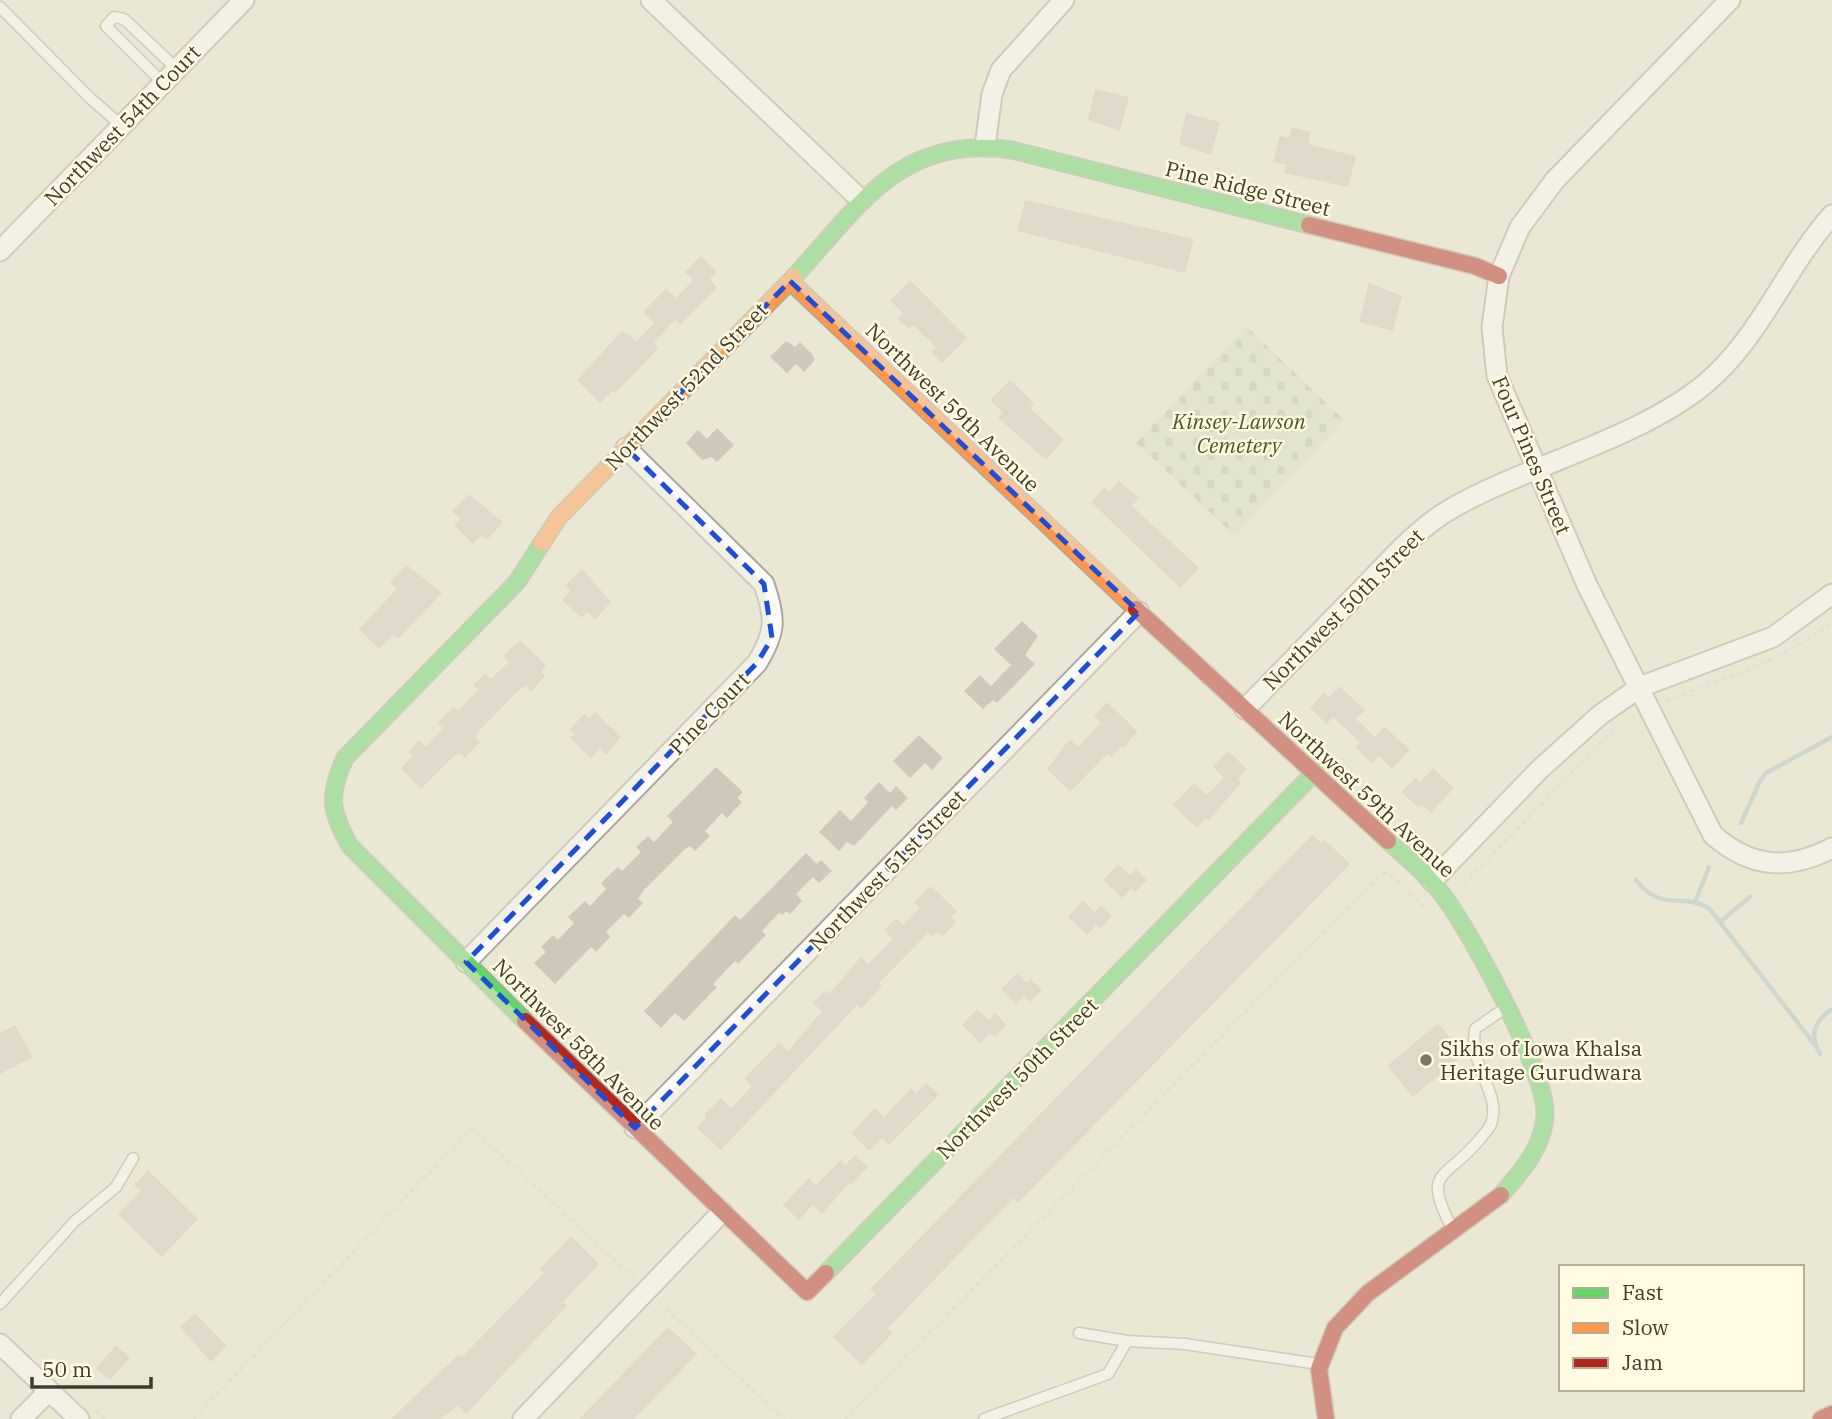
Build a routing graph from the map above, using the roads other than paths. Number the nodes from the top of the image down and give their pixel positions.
1 (244, 0) edge
2 (650, 0) edge
3 (1064, 0) edge
4 (1730, 0) edge
5 (0, 6) edge
6 (170, 76) junction
7 (122, 126) junction
8 (985, 146) junction
9 (862, 200) junction
10 (1832, 215) edge
11 (0, 251) edge
12 (1499, 275) junction
13 (790, 281) junction
14 (626, 448) junction
15 (1538, 469) junction
16 (1832, 594) edge
17 (1139, 612) junction
18 (1640, 687) junction
19 (1245, 709) junction
20 (1315, 772) junction
21 (332, 816) joint
22 (1832, 848) edge
23 (1432, 881) junction
24 (466, 961) junction
25 (1506, 1008) junction
26 (635, 1128) junction
27 (133, 1158) dead end
28 (722, 1212) junction
29 (1454, 1231) junction
30 (807, 1292) joint
31 (0, 1304) edge
32 (1079, 1333) dead end
33 (1127, 1342) junction
34 (0, 1344) edge
35 (1318, 1364) junction
36 (49, 1391) junction
37 (1832, 1414) edge
38 (21, 1419) edge
39 (79, 1419) edge
40 (523, 1419) edge
41 (984, 1419) edge
42 (1326, 1419) edge
43 (1821, 1419) edge

1 - 6 street, Northwest 54th Court
2 - 9 street
3 - 8 street
4 - 12 street, Four Pines Street
5 - 7 lane
6 - 6 lane
6 - 7 street, Northwest 54th Court
7 - 11 street, Northwest 54th Court
8 - 9 street, Northwest 52nd Street
8 - 12 street, Pine Ridge Street
9 - 13 street, Northwest 52nd Street
10 - 15 street, Northwest 50th Street
12 - 15 street, Four Pines Street
13 - 14 street, Northwest 52nd Street
13 - 17 street, Northwest 59th Avenue
14 - 21 street, Northwest 52nd Street
14 - 24 street, Pine Court
15 - 18 street, Four Pines Street
15 - 19 street, Northwest 50th Street
16 - 18 street
17 - 19 street, Northwest 59th Avenue
17 - 26 street, Northwest 51st Street
18 - 22 street, Four Pines Street
18 - 23 street
19 - 20 street, Northwest 59th Avenue
20 - 23 street, Northwest 59th Avenue
20 - 30 street, Northwest 50th Street
21 - 24 street, Northwest 58th Avenue
23 - 25 street, Northwest 59th Avenue
24 - 26 street, Northwest 58th Avenue
25 - 29 street, Northwest 59th Avenue
25 - 29 lane
26 - 28 street, Northwest 58th Avenue
27 - 31 lane
28 - 30 street, Northwest 58th Avenue
28 - 40 street
29 - 35 street, Northwest 59th Avenue
32 - 33 lane
33 - 35 lane
33 - 41 lane
34 - 36 street
35 - 42 street, Northwest 59th Avenue
36 - 38 street
36 - 39 street
37 - 43 street

